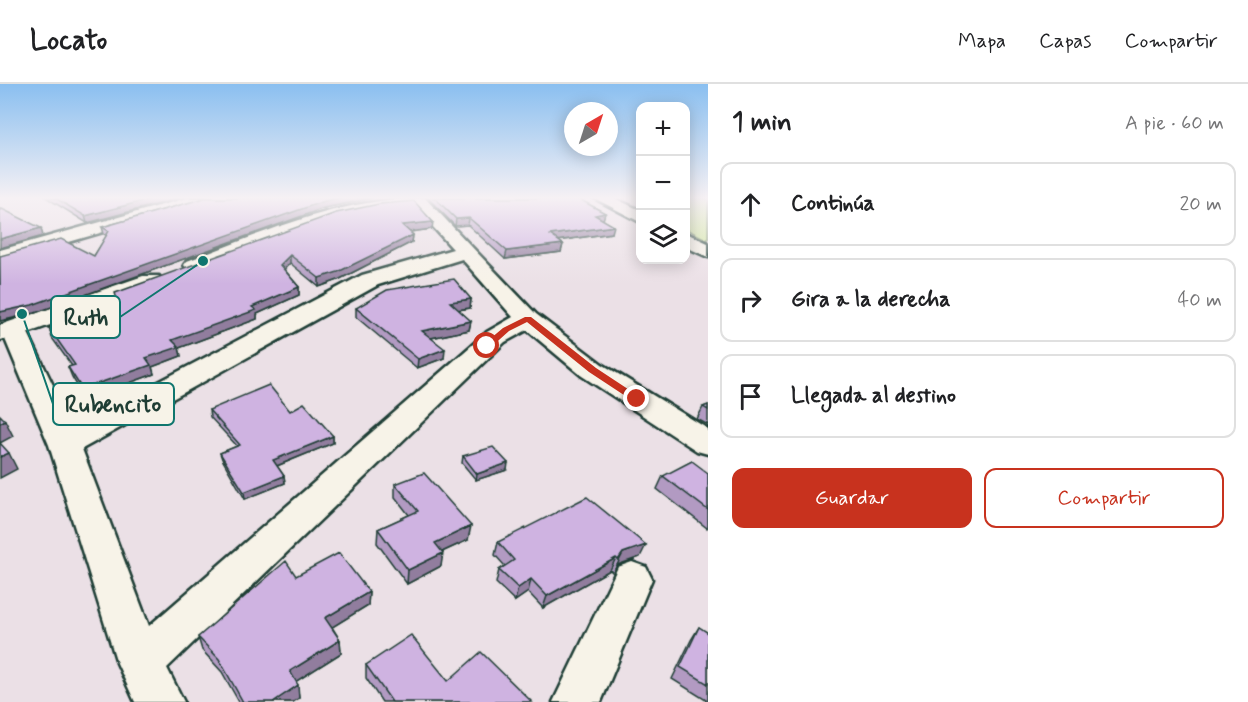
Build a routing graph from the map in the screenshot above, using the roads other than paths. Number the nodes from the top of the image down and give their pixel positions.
1 (103, 227) edge
2 (296, 227) edge
3 (442, 227) edge
4 (690, 241) edge
5 (708, 250) edge
6 (465, 252) junction
7 (0, 256) edge
8 (528, 319) junction
9 (7, 332) edge
10 (708, 443) edge
11 (65, 445) junction
12 (632, 579) dead end
13 (140, 663) junction
14 (160, 702) edge
15 (577, 702) edge

1 - 7 street
2 - 9 street
3 - 6 street
4 - 5 street
6 - 8 street
6 - 11 street
8 - 10 street
8 - 13 street
9 - 11 street
11 - 13 street
12 - 15 street
13 - 14 street

